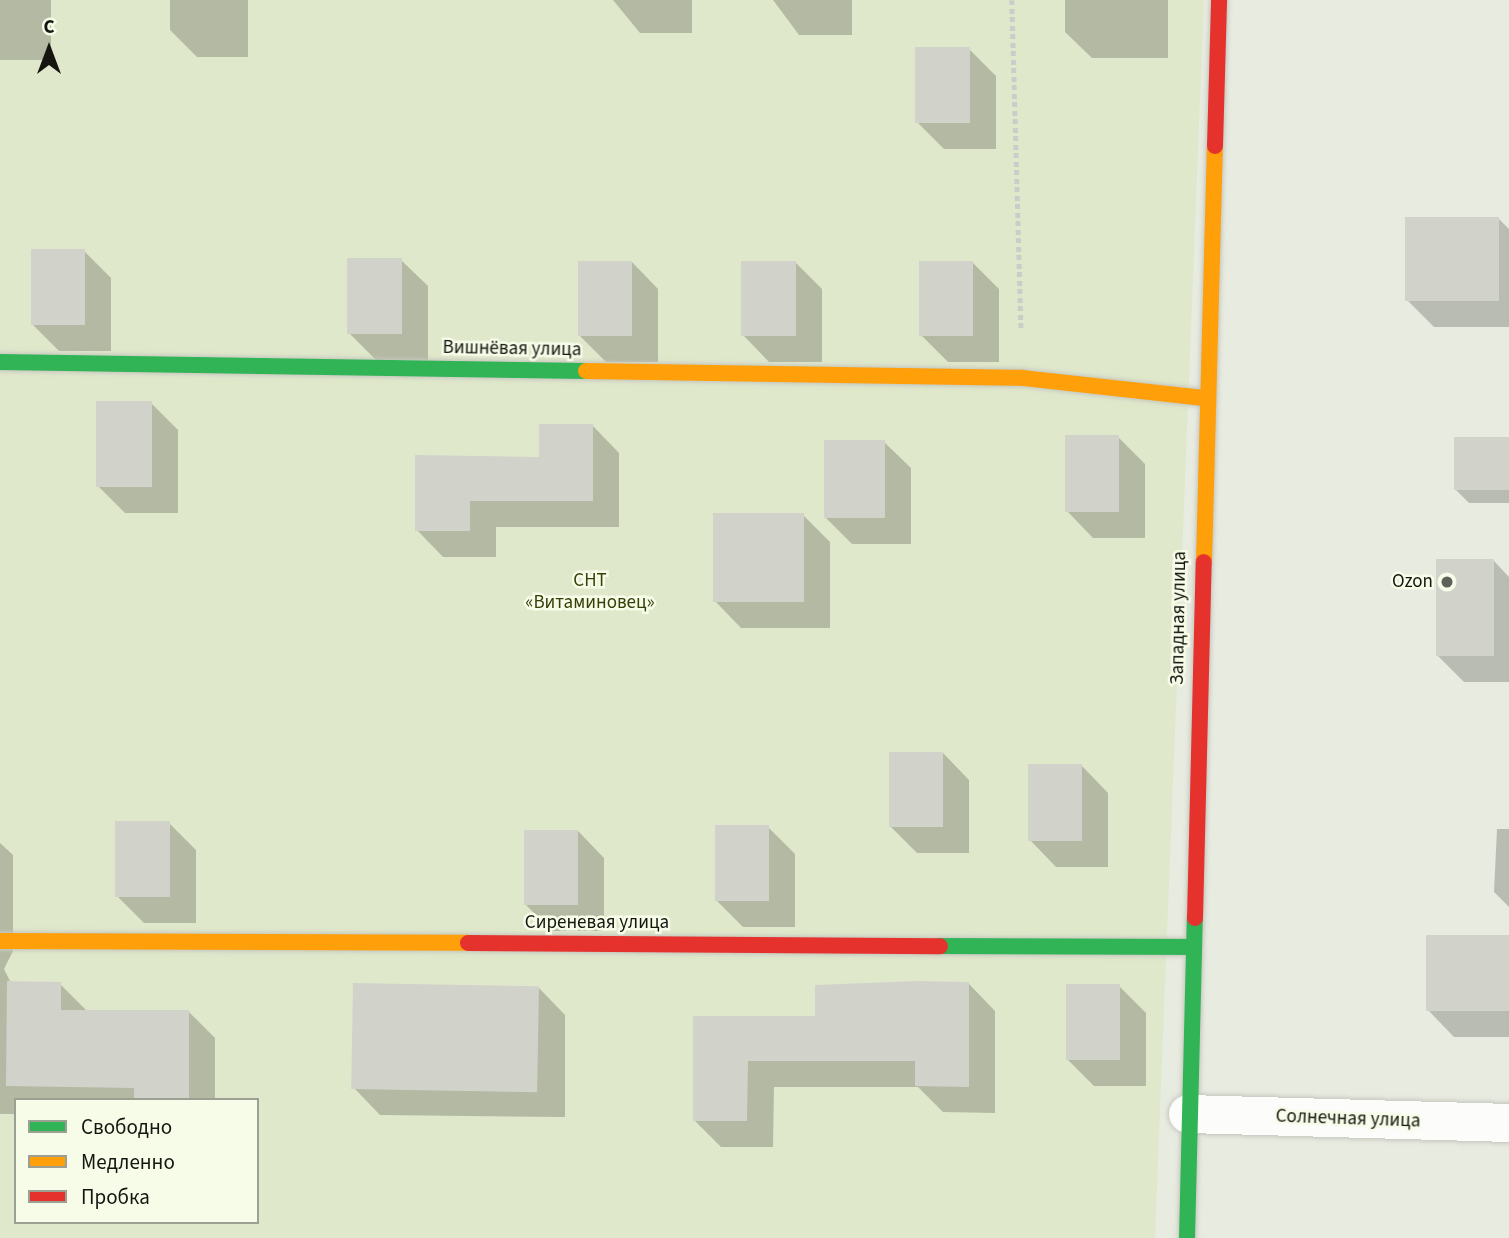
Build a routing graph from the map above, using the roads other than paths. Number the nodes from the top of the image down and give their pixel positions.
1 (1219, 0) edge
2 (0, 362) edge
3 (1205, 398) junction
4 (0, 941) edge
5 (1193, 947) junction
6 (1188, 1114) junction
7 (1509, 1123) edge
8 (1187, 1238) edge

1 - 3 street, Западная улица
2 - 3 street, Вишнёвая улица
3 - 5 street, Западная улица
4 - 5 street, Сиреневая улица
5 - 6 street, Западная улица
6 - 7 street, Солнечная улица
6 - 8 street, Западная улица

